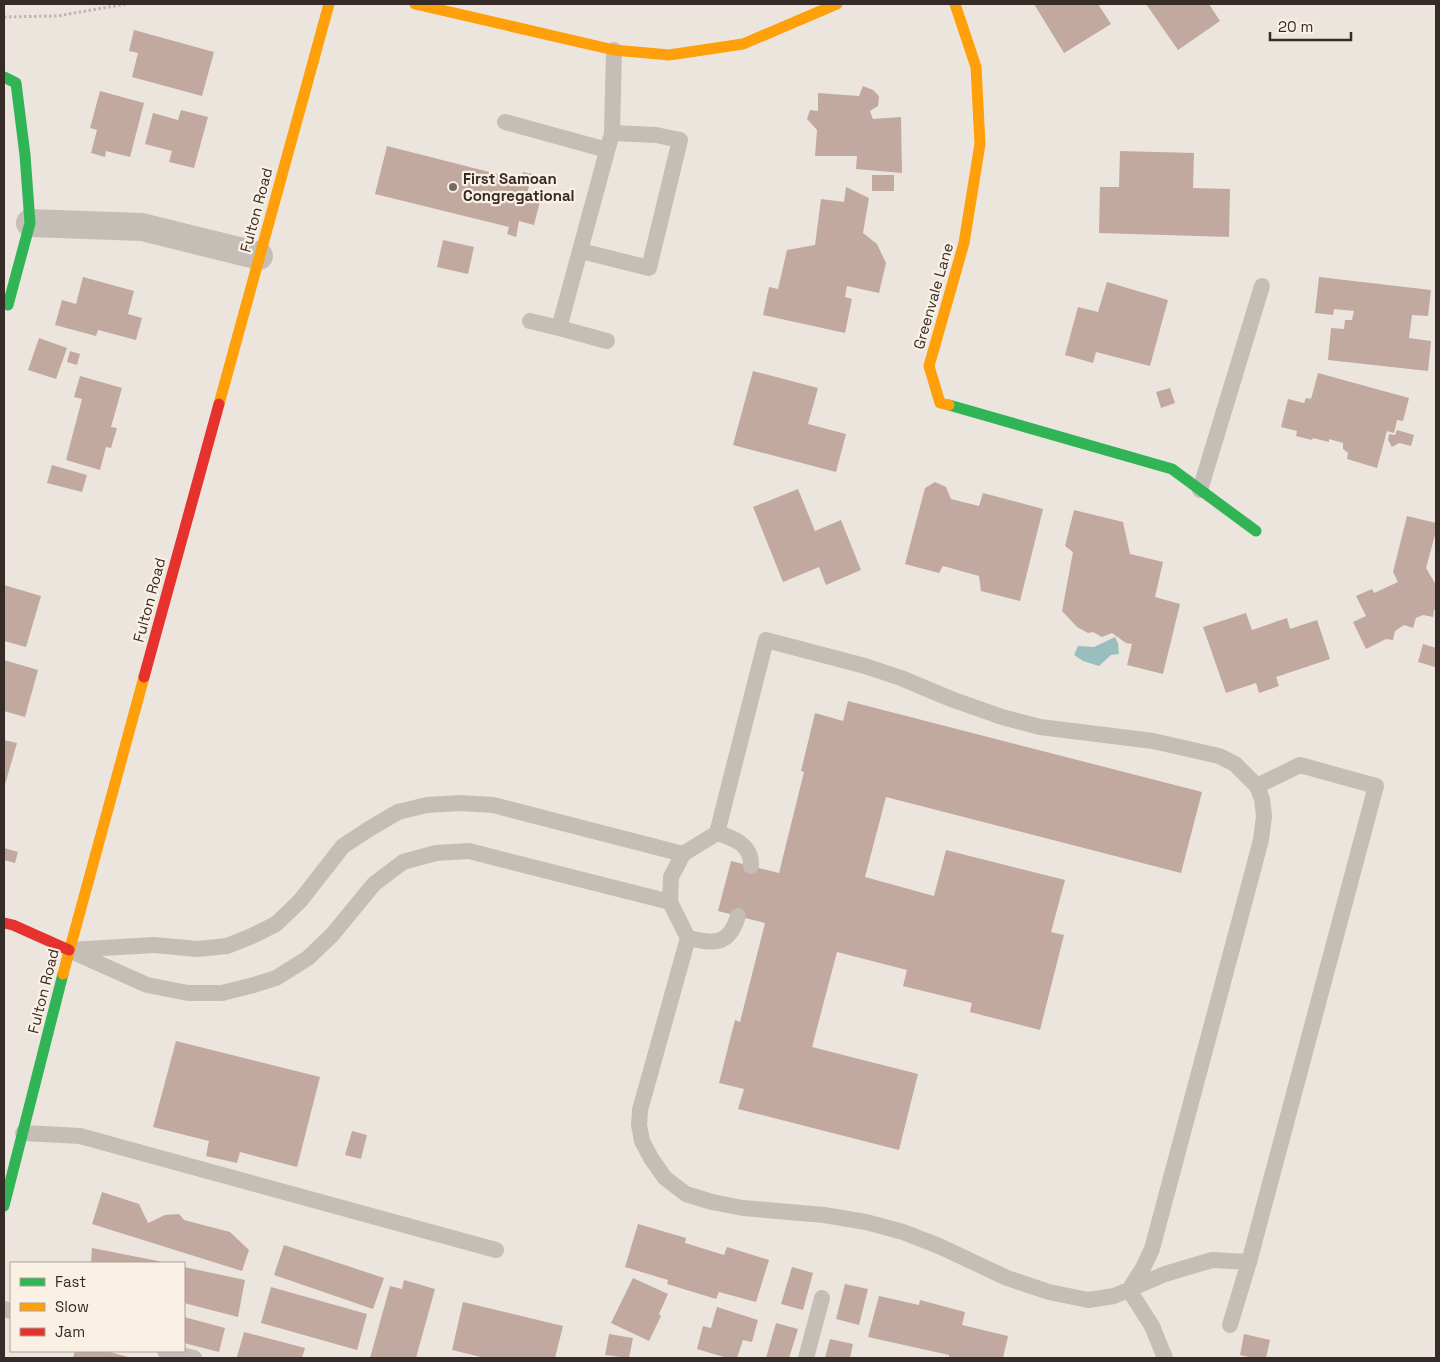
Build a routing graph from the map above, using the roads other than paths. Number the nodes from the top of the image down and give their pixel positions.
1 (329, 4) edge
2 (415, 4) edge
3 (838, 4) edge
4 (955, 4) edge
5 (614, 50) junction
6 (4, 78) edge
7 (504, 122) dead end
8 (612, 133) junction
9 (607, 150) junction
10 (30, 223) junction
11 (581, 251) junction
12 (259, 256) junction
13 (1262, 286) dead end
14 (8, 305) dead end
15 (530, 321) dead end
16 (559, 328) junction
17 (607, 341) dead end
18 (1200, 490) junction
19 (1256, 531) dead end
20 (1257, 786) junction
21 (717, 833) junction
22 (684, 854) junction
23 (751, 866) dead end
24 (670, 902) junction
25 (738, 916) dead end
26 (4, 923) edge
27 (688, 938) junction
28 (69, 950) junction
29 (22, 1133) junction
30 (4, 1206) edge
31 (496, 1250) dead end
32 (1249, 1262) junction
33 (1129, 1290) junction
34 (822, 1298) dead end
35 (1230, 1325) dead end
36 (169, 1352) edge
37 (194, 1358) edge
38 (806, 1358) edge
39 (1165, 1358) edge

1 - 12 street, Fulton Road
2 - 5 street
3 - 5 street
4 - 18 street, Greenvale Lane
5 - 8 lane
6 - 10 street
7 - 9 lane
8 - 9 lane
8 - 11 lane
9 - 11 lane
10 - 12 street
10 - 14 street
11 - 16 lane
12 - 28 street, Fulton Road
13 - 18 lane
15 - 16 lane
16 - 17 lane
18 - 19 street, Greenvale Lane
20 - 21 lane
20 - 32 lane
20 - 33 lane
21 - 22 lane
21 - 23 lane
22 - 24 lane
22 - 28 lane
24 - 27 lane
24 - 28 lane
25 - 27 lane
26 - 28 street
27 - 33 lane
28 - 29 street, Fulton Road
29 - 30 street, Fulton Road
29 - 31 lane
32 - 33 lane
32 - 35 lane
33 - 39 lane
34 - 38 lane
36 - 37 lane

